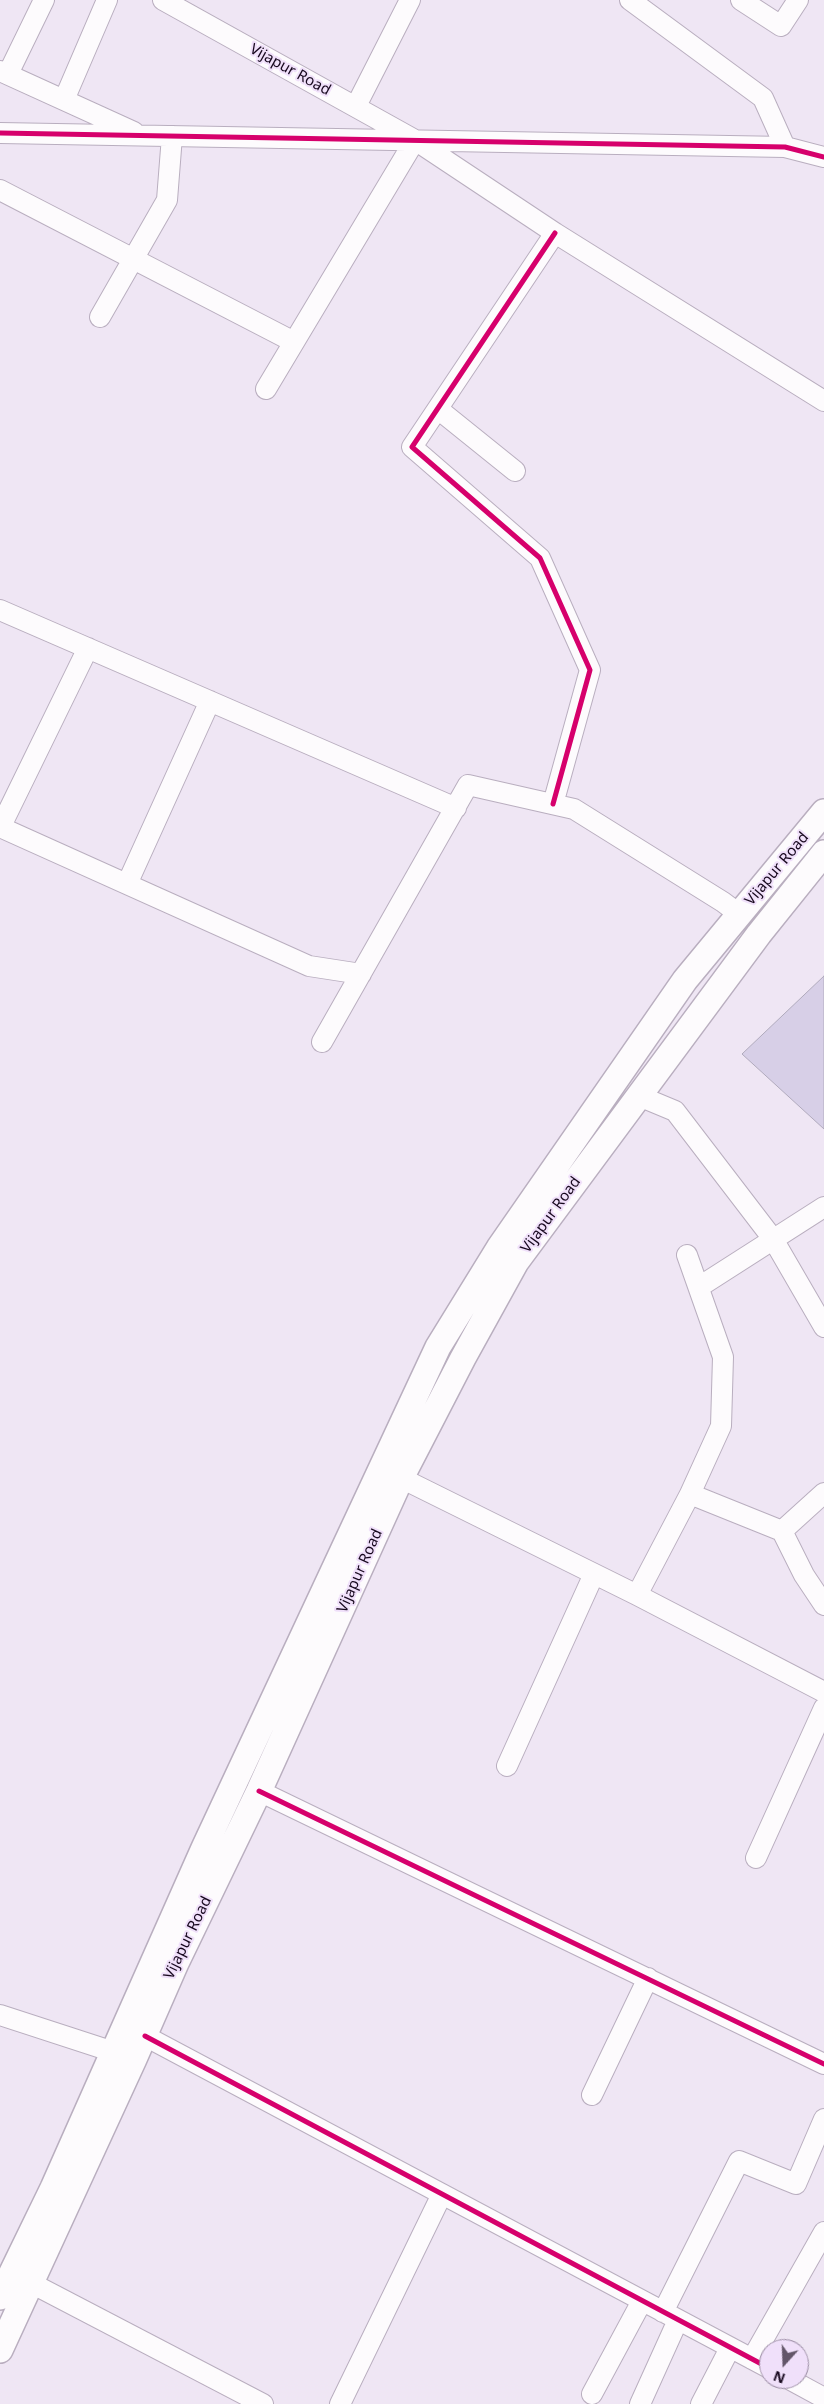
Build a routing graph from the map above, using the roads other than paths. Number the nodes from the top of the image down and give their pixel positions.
1 (44, 0) edge
2 (107, 0) edge
3 (163, 0) edge
4 (410, 0) edge
5 (630, 0) edge
6 (741, 0) edge
7 (798, 0) edge
8 (4, 72) edge
9 (64, 100) junction
10 (356, 106) junction
11 (0, 133) edge
12 (140, 135) junction
13 (172, 136) junction
14 (415, 140) junction
15 (785, 147) junction
16 (824, 157) edge
17 (0, 190) edge
18 (556, 233) junction
19 (133, 259) junction
20 (100, 317) dead end
21 (294, 342) junction
22 (266, 388) dead end
23 (824, 401) edge
24 (438, 409) junction
25 (516, 471) dead end
26 (0, 610) edge
27 (88, 648) junction
28 (210, 701) junction
29 (553, 804) junction
30 (456, 808) junction
31 (824, 812) edge
32 (0, 828) edge
33 (824, 853) edge
34 (127, 884) junction
35 (739, 914) junction
36 (361, 974) junction
37 (322, 1042) dead end
38 (638, 1096) junction
39 (824, 1207) edge
40 (773, 1239) junction
41 (687, 1255) dead end
42 (699, 1287) junction
43 (824, 1327) edge
44 (402, 1478) junction
45 (824, 1493) edge
46 (690, 1494) junction
47 (782, 1532) junction
48 (594, 1574) junction
49 (637, 1595) junction
50 (824, 1604) edge
51 (824, 1692) edge
52 (824, 1708) edge
53 (506, 1766) dead end
54 (259, 1792) junction
55 (756, 1858) dead end
56 (648, 1978) junction
57 (0, 2015) edge
58 (145, 2036) junction
59 (124, 2056) junction
60 (824, 2064) edge
61 (592, 2095) dead end
62 (824, 2119) edge
63 (442, 2194) junction
64 (824, 2232) edge
65 (32, 2283) junction
66 (0, 2297) edge
67 (642, 2301) junction
68 (670, 2316) junction
69 (773, 2339) edge
70 (730, 2348) junction
71 (0, 2350) edge
72 (759, 2363) edge
73 (807, 2389) edge
74 (592, 2394) dead end
75 (824, 2398) edge
76 (263, 2404) edge
77 (340, 2404) edge
78 (640, 2404) edge
79 (701, 2404) edge

1 - 8 street
2 - 9 street
3 - 10 street, Vijapur Road
4 - 10 street
5 - 15 street
6 - 7 street
8 - 9 street
9 - 12 street
10 - 14 street, Vijapur Road
11 - 12 street
12 - 13 street
13 - 14 street
13 - 19 street
14 - 15 street
14 - 18 street, Vijapur Road
14 - 21 street
15 - 16 street
17 - 19 street
18 - 23 street, Vijapur Road
18 - 24 street
19 - 20 street
19 - 21 street
21 - 22 street
24 - 25 street
24 - 29 street
26 - 27 street
27 - 28 street
27 - 32 street
28 - 30 street
28 - 34 street
29 - 30 street
29 - 35 street
30 - 36 street
31 - 35 main road, Vijapur Road
32 - 34 street
33 - 38 main road, Vijapur Road
34 - 36 street
35 - 59 main road, Vijapur Road
36 - 37 street
38 - 40 street
38 - 44 main road, Vijapur Road
39 - 40 street
40 - 42 street
40 - 43 street
41 - 42 street
42 - 46 street
44 - 48 street
44 - 54 main road, Vijapur Road
45 - 47 street
46 - 47 street
46 - 49 street
47 - 50 street
48 - 49 street
48 - 53 street
49 - 51 street
52 - 55 street
54 - 56 street
54 - 58 main road, Vijapur Road
56 - 60 street
56 - 61 street
57 - 59 street
58 - 59 main road, Vijapur Road
58 - 63 street
59 - 65 main road, Vijapur Road
59 - 66 main road, Vijapur Road
62 - 68 street
63 - 67 street
63 - 77 street
64 - 69 street
65 - 71 main road, Vijapur Road
65 - 76 street
67 - 68 street
67 - 74 street
68 - 70 street
68 - 78 street
70 - 72 street
70 - 79 street
73 - 75 street

